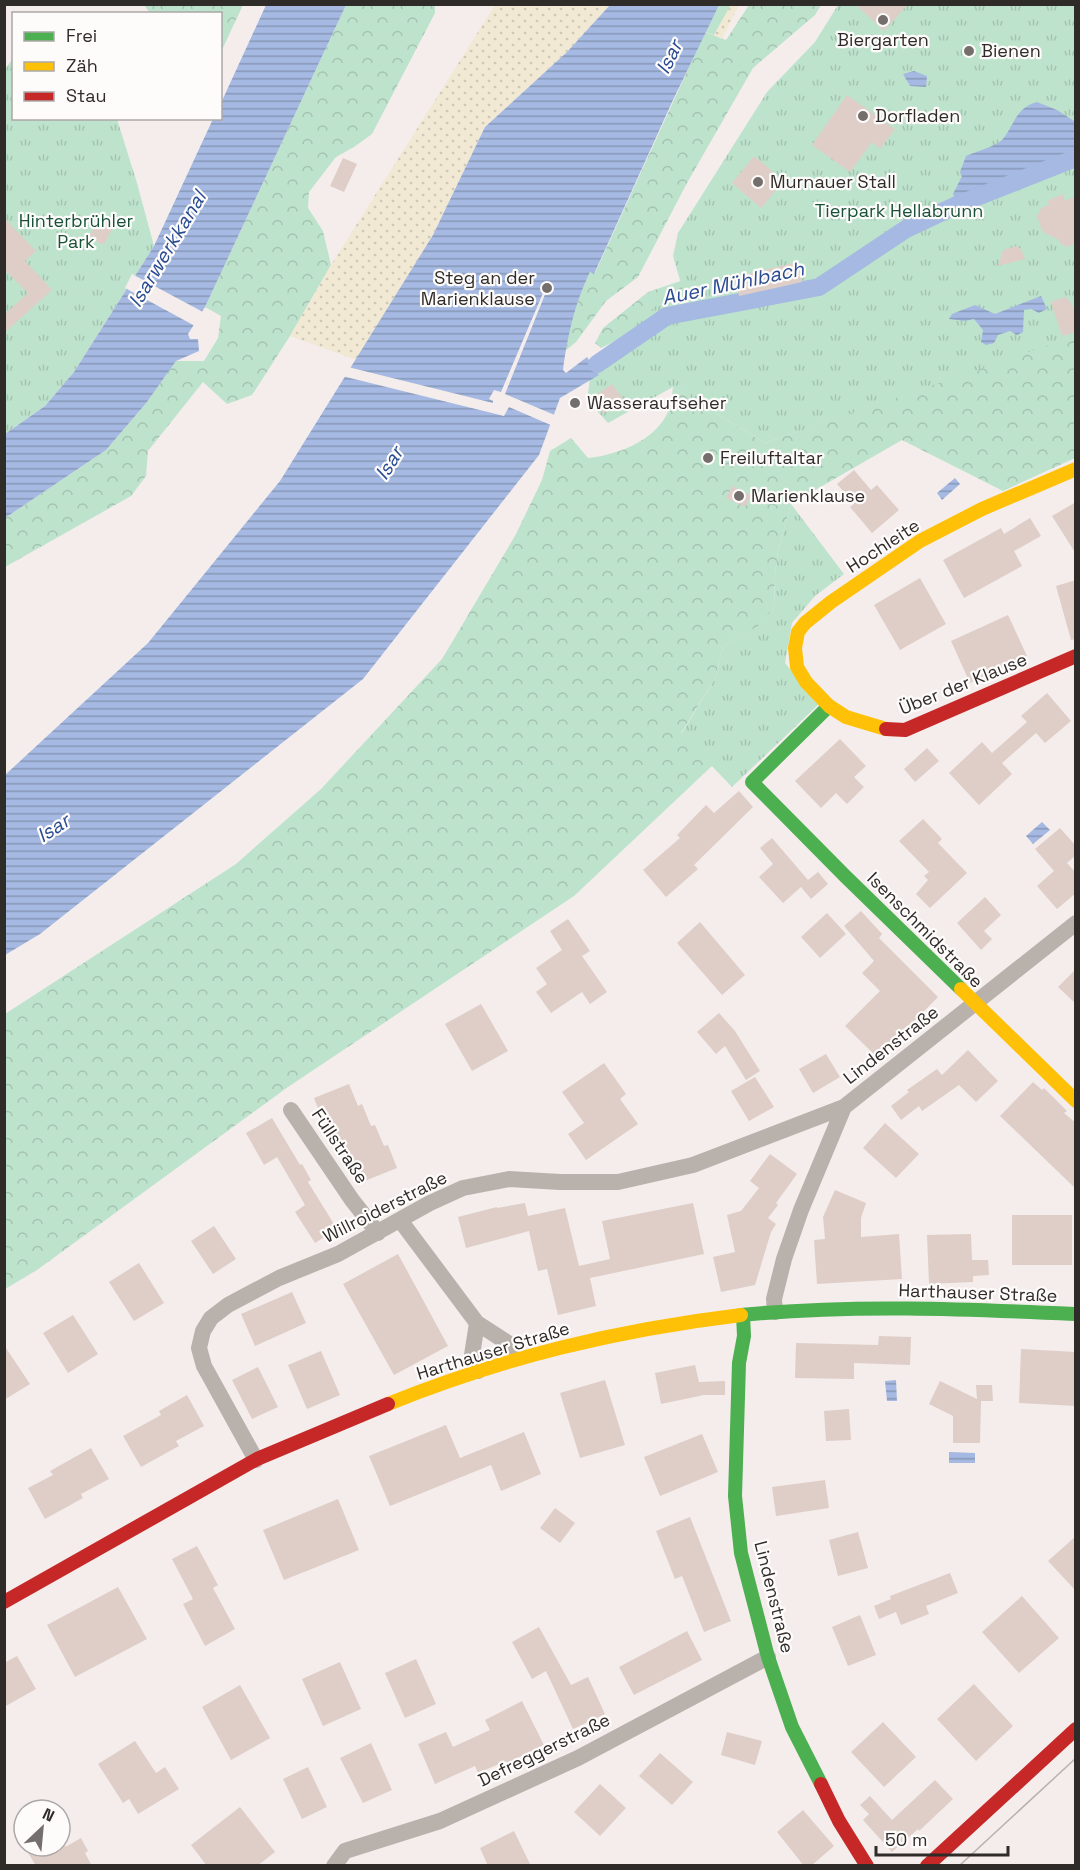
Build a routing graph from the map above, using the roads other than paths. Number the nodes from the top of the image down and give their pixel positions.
1 (1076, 469) edge
2 (1076, 656) edge
3 (829, 706) junction
4 (1076, 923) edge
5 (975, 1004) junction
6 (1076, 1101) edge
7 (844, 1107) junction
8 (291, 1110) dead end
9 (400, 1220) junction
10 (378, 1233) junction
11 (775, 1312) junction
12 (1076, 1314) edge
13 (742, 1316) junction
14 (477, 1323) junction
15 (518, 1358) junction
16 (478, 1371) junction
17 (256, 1460) junction
18 (4, 1602) edge
19 (768, 1657) junction
20 (1076, 1729) edge
21 (334, 1866) edge
22 (867, 1866) edge
23 (927, 1866) edge

1 - 3 street, Hochleite
2 - 3 street, Über der Klause
3 - 5 street, Isenschmidstraße
4 - 5 street, Lindenstraße
5 - 6 street, Isenschmidstraße
5 - 7 street, Lindenstraße
7 - 9 street, Willroiderstraße
7 - 11 street, Lindenstraße
8 - 10 street, Füllstraße
9 - 10 street, Willroiderstraße
9 - 14 street
10 - 17 street, Willroiderstraße
11 - 12 street, Harthauser Straße
11 - 13 street, Harthauser Straße
13 - 15 street, Harthauser Straße
13 - 19 street, Lindenstraße
14 - 15 street
14 - 16 street
15 - 16 street, Harthauser Straße
16 - 17 street, Harthauser Straße
17 - 18 street, Harthauser Straße
19 - 21 street, Defreggerstraße
19 - 22 street, Lindenstraße
20 - 23 street

